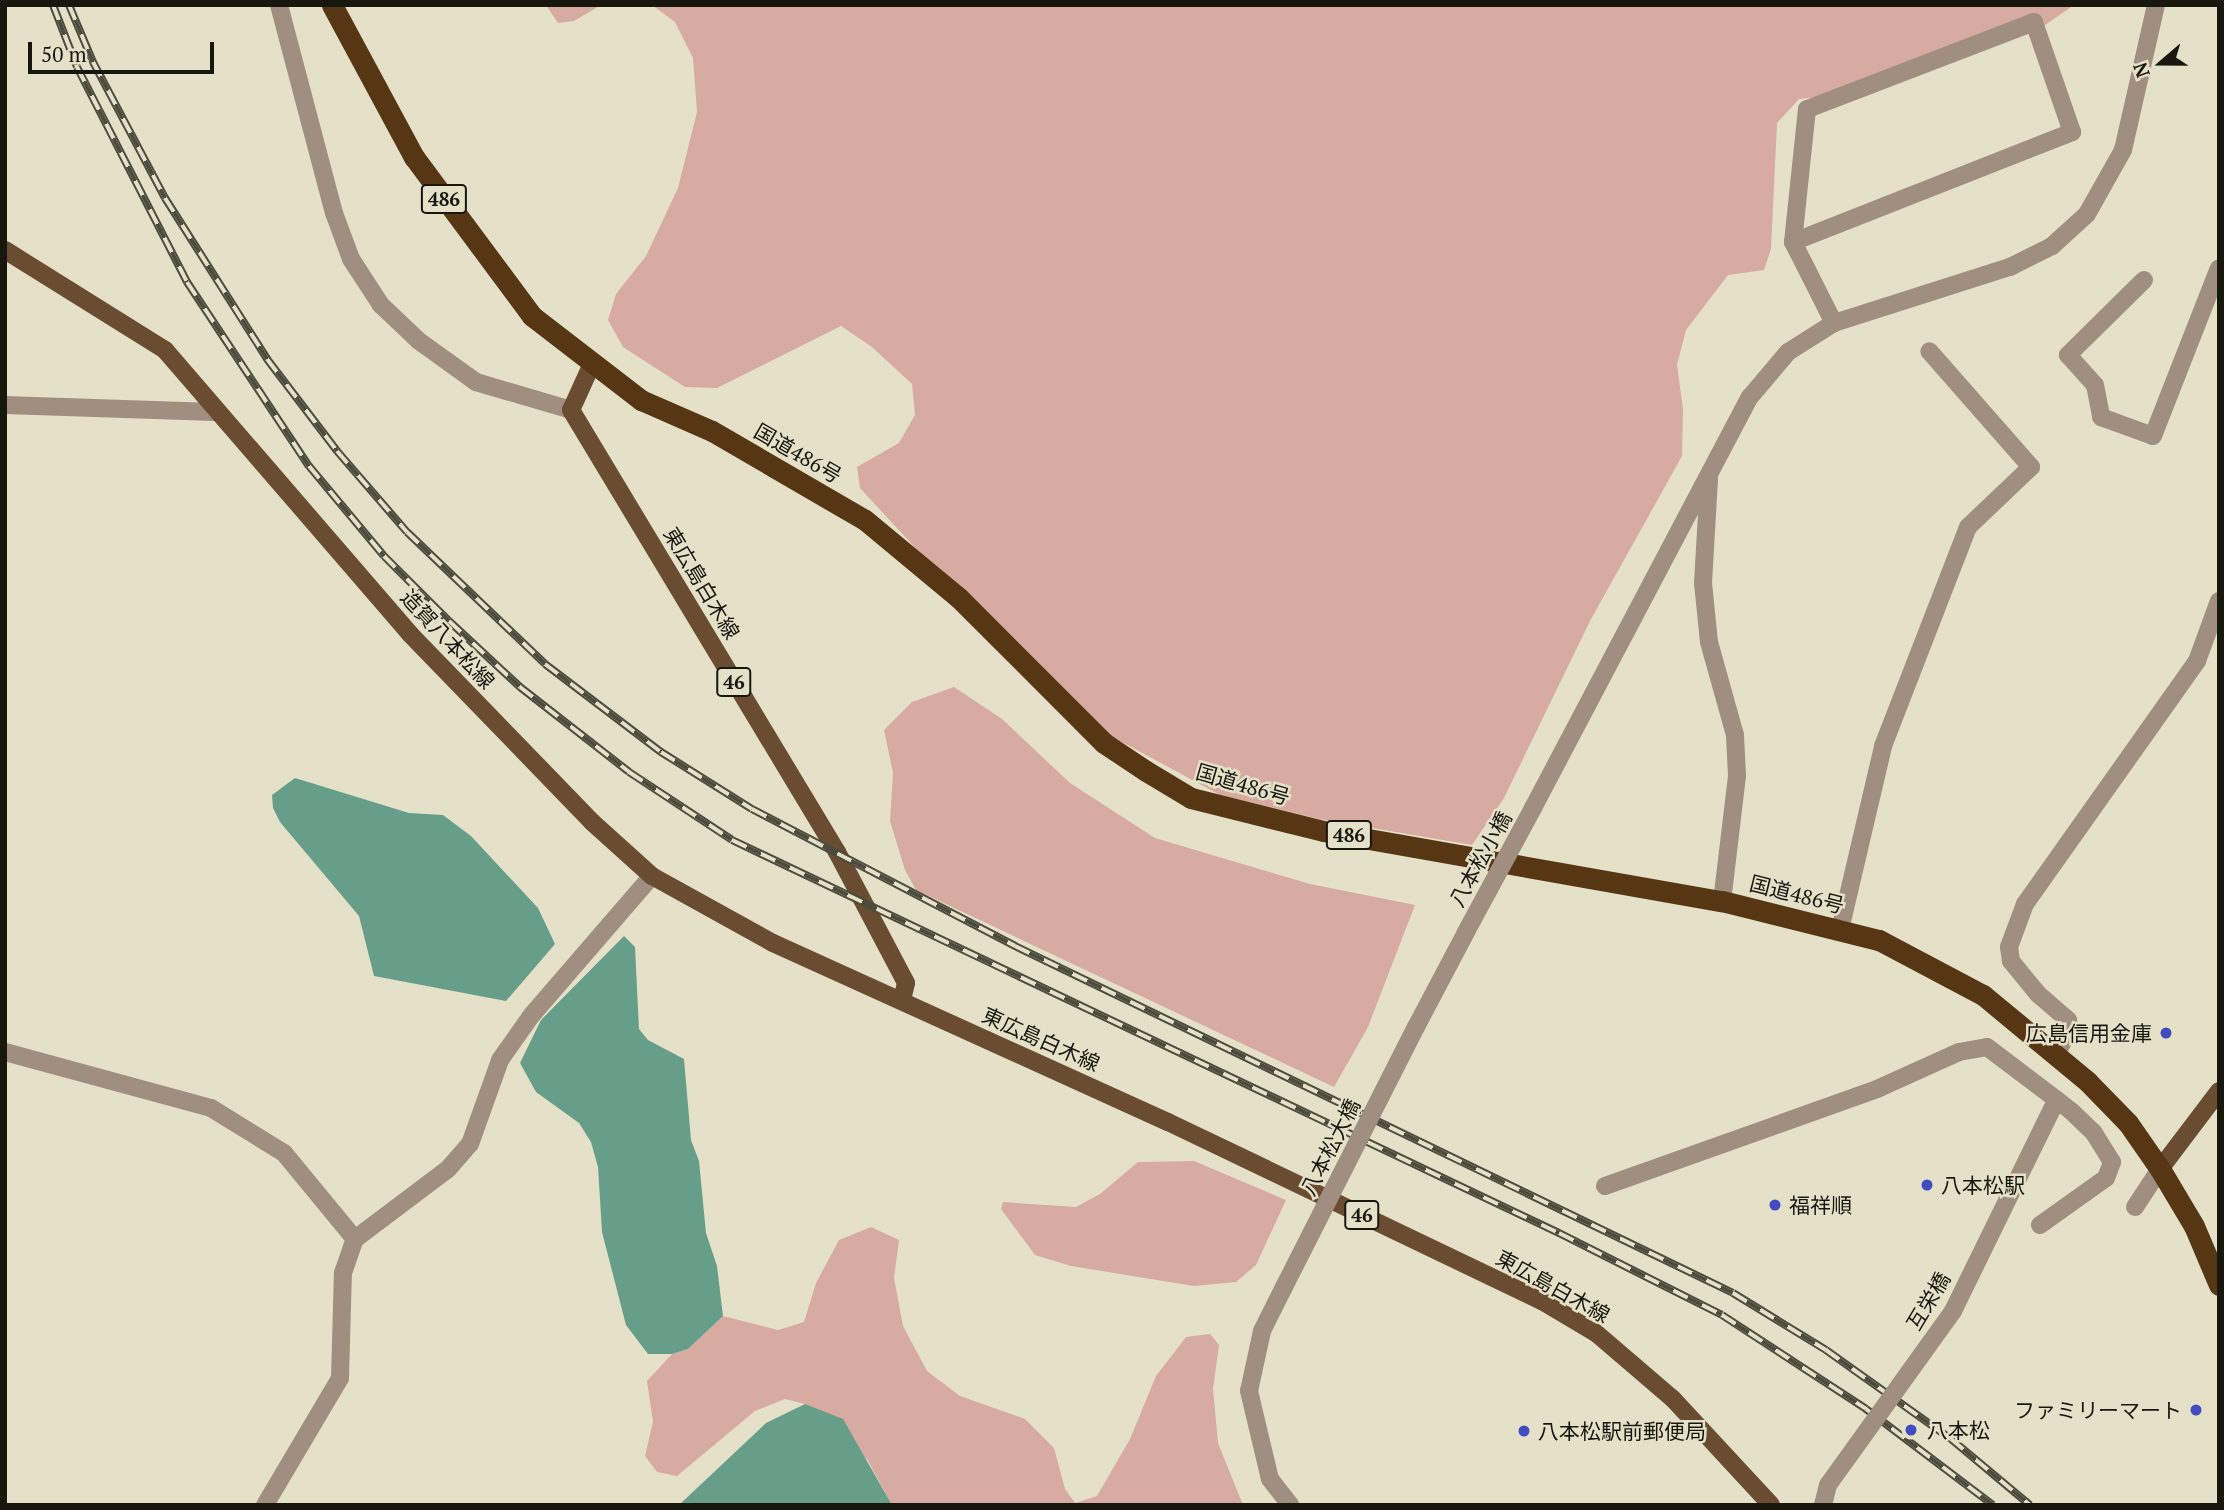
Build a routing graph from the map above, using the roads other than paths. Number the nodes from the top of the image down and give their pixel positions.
1 (279, 5) edge
2 (332, 5) edge
3 (2156, 5) edge
4 (1793, 242) junction
5 (5, 250) edge
6 (2219, 268) edge
7 (2144, 280) dead end
8 (1834, 323) junction
9 (1929, 351) dead end
10 (591, 366) junction
11 (5, 405) edge
12 (571, 410) junction
13 (214, 412) junction
14 (1709, 472) junction
15 (2219, 601) edge
16 (652, 876) junction
17 (1722, 901) junction
18 (1840, 930) junction
19 (902, 1001) junction
20 (1416, 1027) joint
21 (5, 1052) edge
22 (2057, 1052) junction
23 (2219, 1091) edge
24 (2054, 1105) junction
25 (2160, 1169) junction
26 (1605, 1186) dead end
27 (2135, 1207) dead end
28 (2040, 1224) dead end
29 (355, 1239) junction
30 (2219, 1285) edge
31 (265, 1505) edge
32 (1290, 1505) edge
33 (1771, 1505) edge
34 (1824, 1505) edge

1 - 12 street
2 - 10 highway, 国道486号 / 486
3 - 8 street, 八本松小橋
4 - 4 street
4 - 8 street
5 - 13 main road, 造賀八本松線
6 - 7 street
8 - 14 street, 八本松小橋
9 - 18 street
10 - 12 main road
10 - 17 highway, 国道486号 / 486
11 - 13 street
12 - 19 main road, 東広島白木線 / 46
13 - 16 main road, 造賀八本松線
14 - 17 street
14 - 20 street, 八本松小橋, bridge
15 - 22 street
16 - 19 main road, 造賀八本松線
16 - 29 street
17 - 18 highway, 国道486号 / 486
18 - 22 highway, 国道486号 / 486
19 - 33 main road, 東広島白木線 / 46
20 - 32 street, 八本松大橋, bridge
21 - 29 street
22 - 25 highway, 国道486号 / 486
23 - 25 main road
24 - 26 street
24 - 28 street
24 - 34 street, 互栄橋, bridge
25 - 27 street
25 - 30 highway, 国道486号 / 486
29 - 31 street

